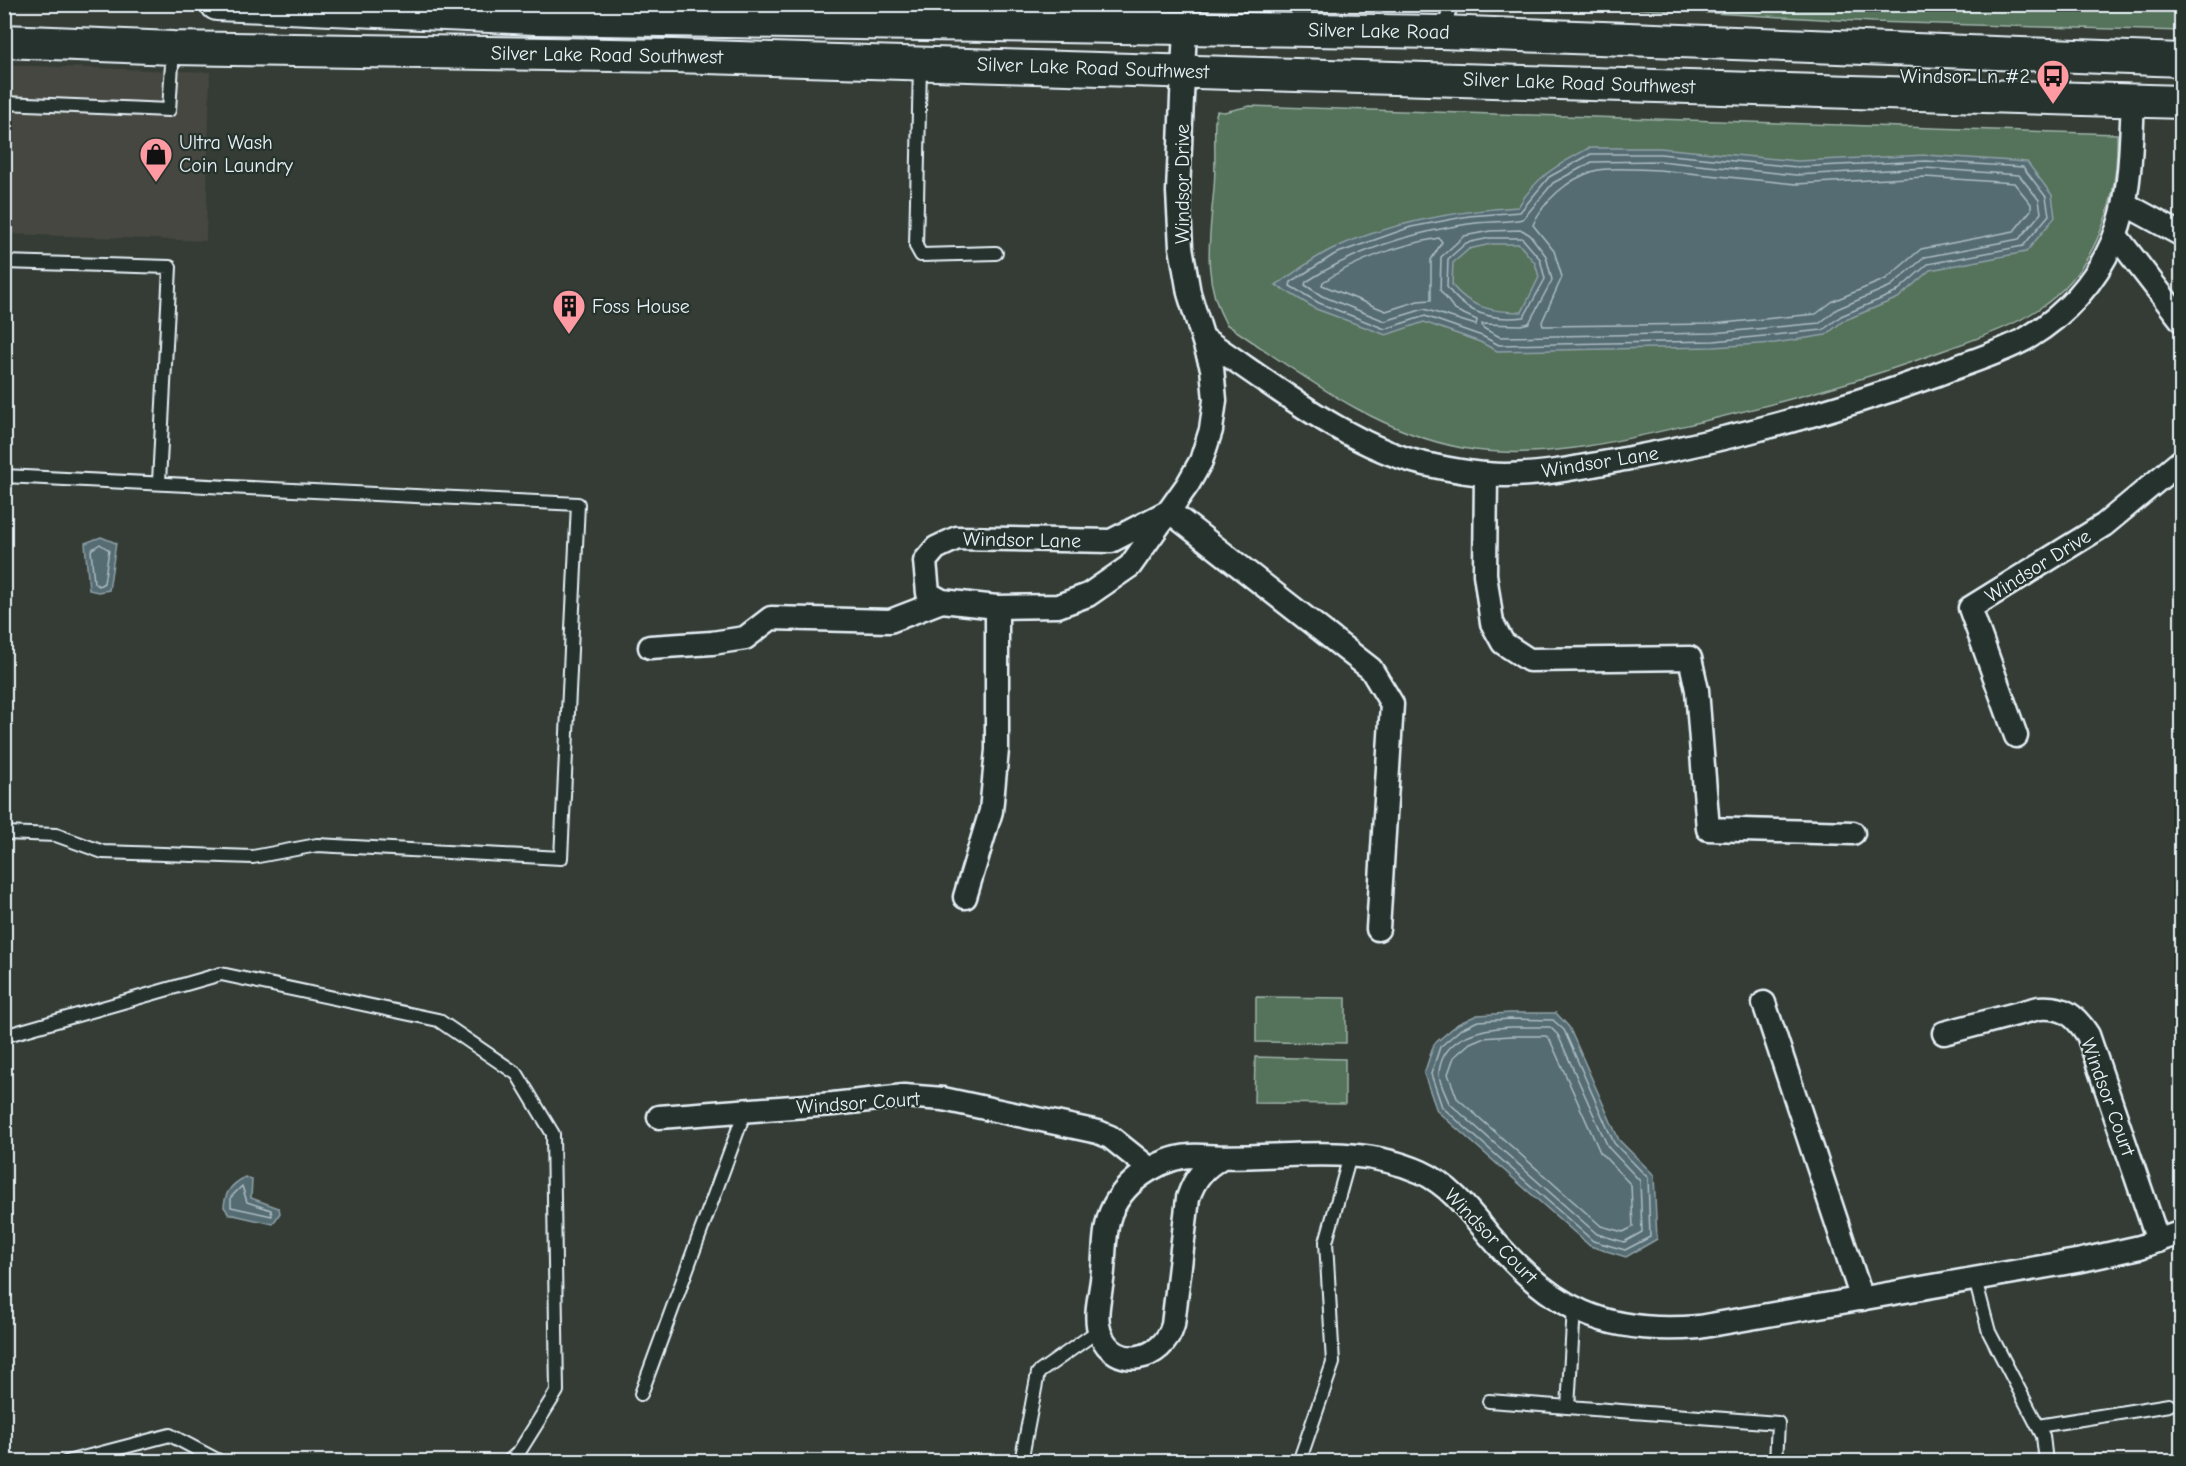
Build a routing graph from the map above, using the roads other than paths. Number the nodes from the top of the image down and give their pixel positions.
1 (217, 4) edge
2 (1447, 18) edge
3 (1185, 27) junction
4 (4, 41) edge
5 (173, 48) junction
6 (2181, 60) edge
7 (920, 63) junction
8 (1183, 71) junction
9 (2133, 101) junction
10 (2181, 102) edge
11 (4, 104) edge
12 (2125, 204) junction
13 (2181, 235) edge
14 (2117, 237) junction
15 (996, 253) dead end
16 (4, 262) edge
17 (2181, 321) edge
18 (1204, 339) junction
19 (2181, 460) edge
20 (1486, 474) junction
21 (4, 476) edge
22 (159, 482) junction
23 (1169, 511) junction
24 (942, 601) junction
25 (997, 607) junction
26 (650, 647) dead end
27 (2016, 736) dead end
28 (4, 833) edge
29 (1852, 833) dead end
30 (965, 897) dead end
31 (1378, 929) dead end
32 (1764, 1003) dead end
33 (1944, 1033) dead end
34 (4, 1036) edge
35 (745, 1111) junction
36 (659, 1117) dead end
37 (1350, 1156) junction
38 (1222, 1157) junction
39 (1150, 1169) junction
40 (2181, 1232) edge
41 (2158, 1241) junction
42 (1975, 1279) junction
43 (1862, 1299) junction
44 (1574, 1308) junction
45 (1099, 1330) junction
46 (641, 1394) dead end
47 (1489, 1401) dead end
48 (2169, 1405) dead end
49 (1568, 1407) junction
50 (2038, 1426) junction
51 (67, 1461) edge
52 (221, 1461) edge
53 (508, 1461) edge
54 (1021, 1461) edge
55 (1299, 1461) edge
56 (1776, 1461) edge
57 (2046, 1461) edge

1 - 3 main road, Silver Lake Road
2 - 3 main road, Silver Lake Road
2 - 6 main road, Silver Lake Road
3 - 8 street, Windsor Drive
4 - 5 main road, Silver Lake Road Southwest
5 - 7 main road, Silver Lake Road Southwest
5 - 11 lane
7 - 8 main road, Silver Lake Road Southwest
7 - 15 lane
8 - 9 main road, Silver Lake Road Southwest
8 - 18 street, Windsor Drive
9 - 10 main road, Silver Lake Road Southwest
9 - 12 street, Windsor Lane
12 - 13 street
12 - 14 street, Windsor Lane
14 - 17 street
14 - 20 street, Windsor Lane
16 - 22 lane
18 - 20 street, Windsor Lane
18 - 23 street
19 - 27 street, Windsor Drive
20 - 29 street
21 - 22 lane
22 - 28 lane
23 - 24 street, Windsor Lane
23 - 25 street
23 - 31 street
24 - 25 street
24 - 26 street
25 - 30 street
32 - 43 street
33 - 41 street, Windsor Court
34 - 53 lane
35 - 36 street, Windsor Court
35 - 39 street, Windsor Court
35 - 46 lane
37 - 38 street, Windsor Court
37 - 44 street, Windsor Court
37 - 55 lane
38 - 39 street, Windsor Court
38 - 45 street
39 - 45 street, Windsor Court
40 - 41 street, Windsor Court
41 - 42 street, Windsor Court
42 - 43 street, Windsor Court
42 - 50 lane
43 - 44 street, Windsor Court
44 - 49 lane
45 - 54 lane
47 - 49 lane
48 - 50 lane
49 - 56 lane
50 - 57 lane
51 - 52 lane

